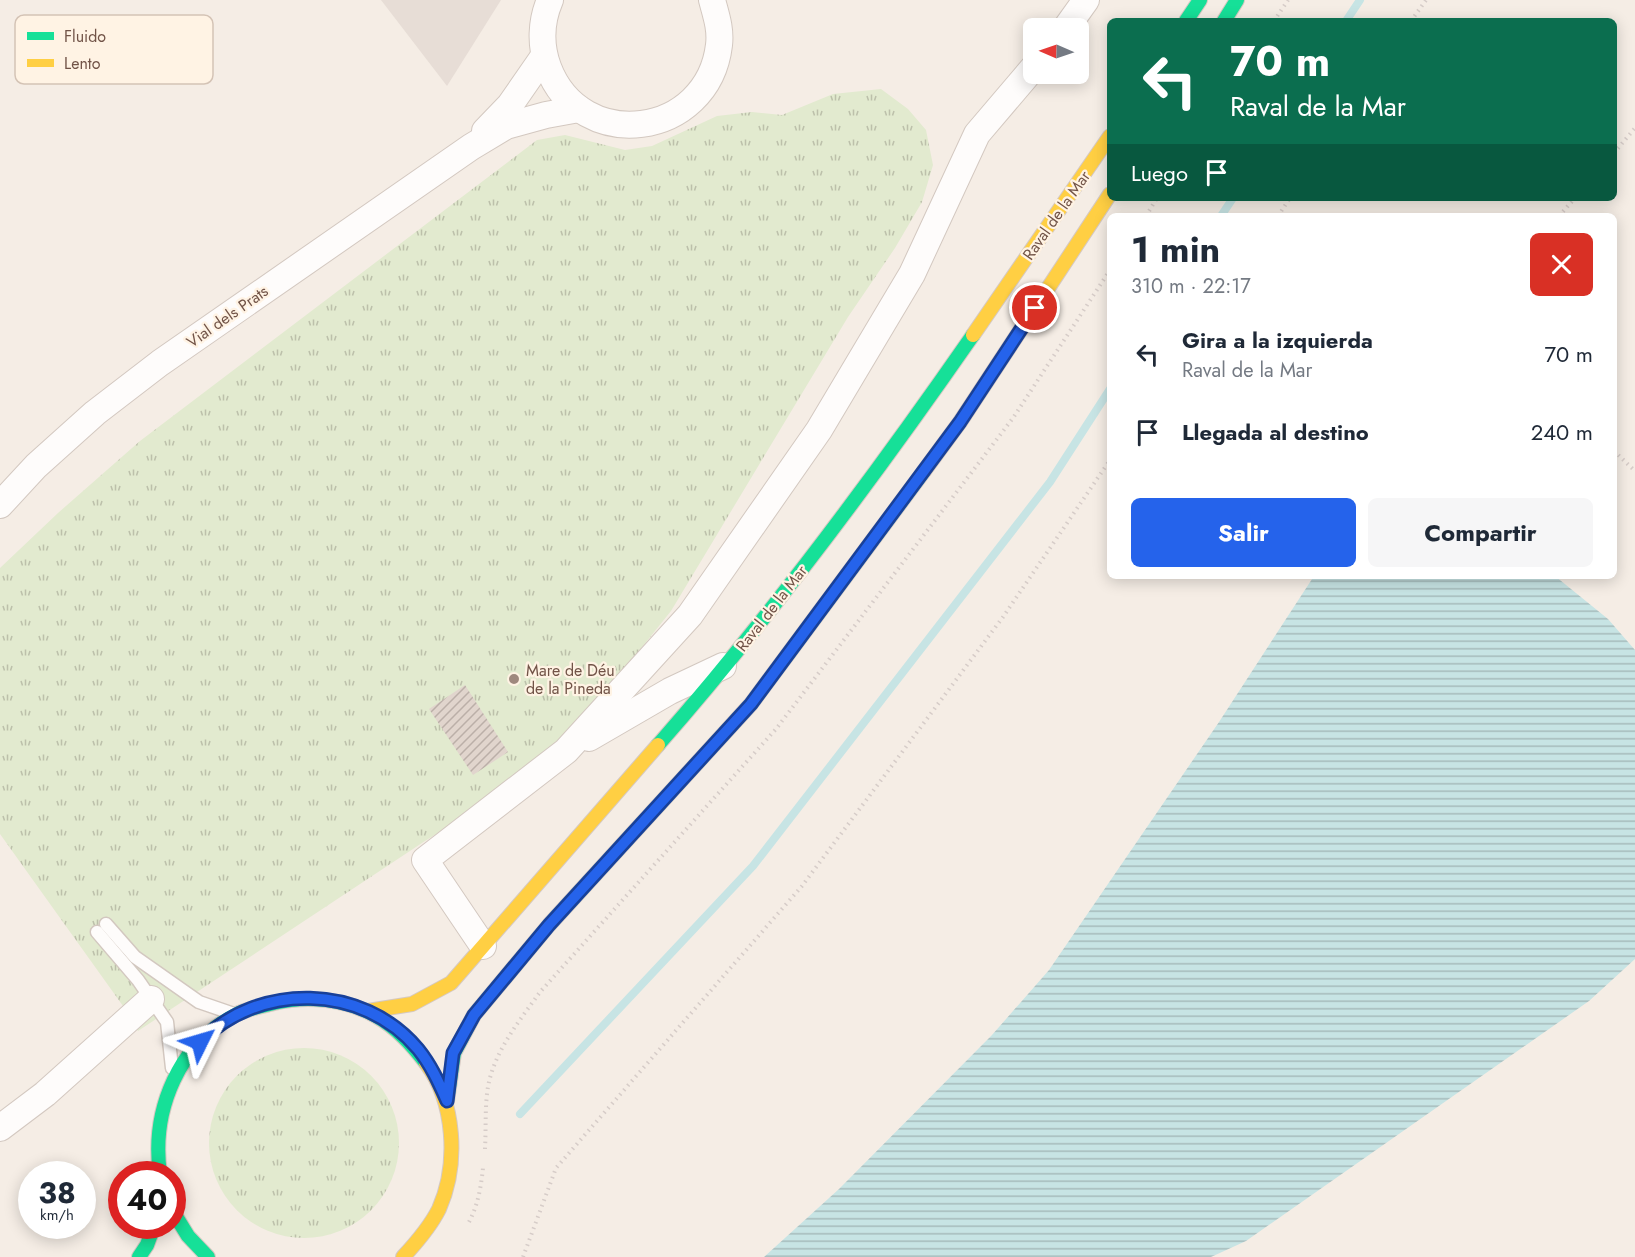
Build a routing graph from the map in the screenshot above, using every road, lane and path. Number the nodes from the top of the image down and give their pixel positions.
1 (550, 0) edge
2 (1086, 0) edge
3 (1200, 0) edge
4 (1237, 0) edge
5 (1288, 0) edge
6 (1426, 0) edge
7 (720, 7) edge
8 (1073, 18) edge
9 (1188, 18) edge
10 (1226, 18) edge
11 (1276, 18) edge
12 (1413, 18) edge
13 (544, 56) junction
14 (1023, 80) edge
15 (579, 109) junction
16 (1635, 129) edge
17 (1107, 140) edge
18 (471, 147) junction
19 (1617, 150) edge
20 (1107, 199) edge
21 (1572, 201) edge
22 (1562, 213) edge
23 (1107, 275) edge
24 (1617, 454) edge
25 (1107, 464) edge
26 (1635, 471) edge
27 (0, 505) edge
28 (728, 664) junction
29 (566, 752) junction
30 (483, 946) junction
31 (151, 999) junction
32 (368, 1011) junction
33 (235, 1014) junction
34 (173, 1078) junction
35 (447, 1101) junction
36 (0, 1128) edge
37 (484, 1151) dead end
38 (158, 1161) edge
39 (484, 1162) dead end
40 (465, 1230) dead end
41 (186, 1234) edge
42 (149, 1239) edge
43 (139, 1257) edge
44 (208, 1257) edge
45 (403, 1257) edge
46 (523, 1257) edge

1 - 13 street
2 - 8 street
3 - 9 street
4 - 10 street
5 - 11 path
6 - 12 path
7 - 15 street
13 - 15 street
13 - 18 street, Vial dels Prats
14 - 29 street
15 - 18 street, Vial dels Prats
16 - 19 path
17 - 28 street, Raval de la Mar
18 - 27 street, Vial dels Prats
20 - 35 street, Raval de la Mar
21 - 22 path
23 - 37 path
24 - 26 path
25 - 46 path
28 - 29 street
28 - 30 street, Raval de la Mar
29 - 30 street
30 - 32 street, Raval de la Mar
31 - 33 lane
31 - 34 lane
31 - 36 street
32 - 33 street, Raval de la Mar
32 - 35 street, Raval de la Mar
33 - 34 street, Raval de la Mar
34 - 38 street, Raval de la Mar
35 - 45 street, Raval de la Mar
39 - 40 path
41 - 44 street
42 - 43 street

